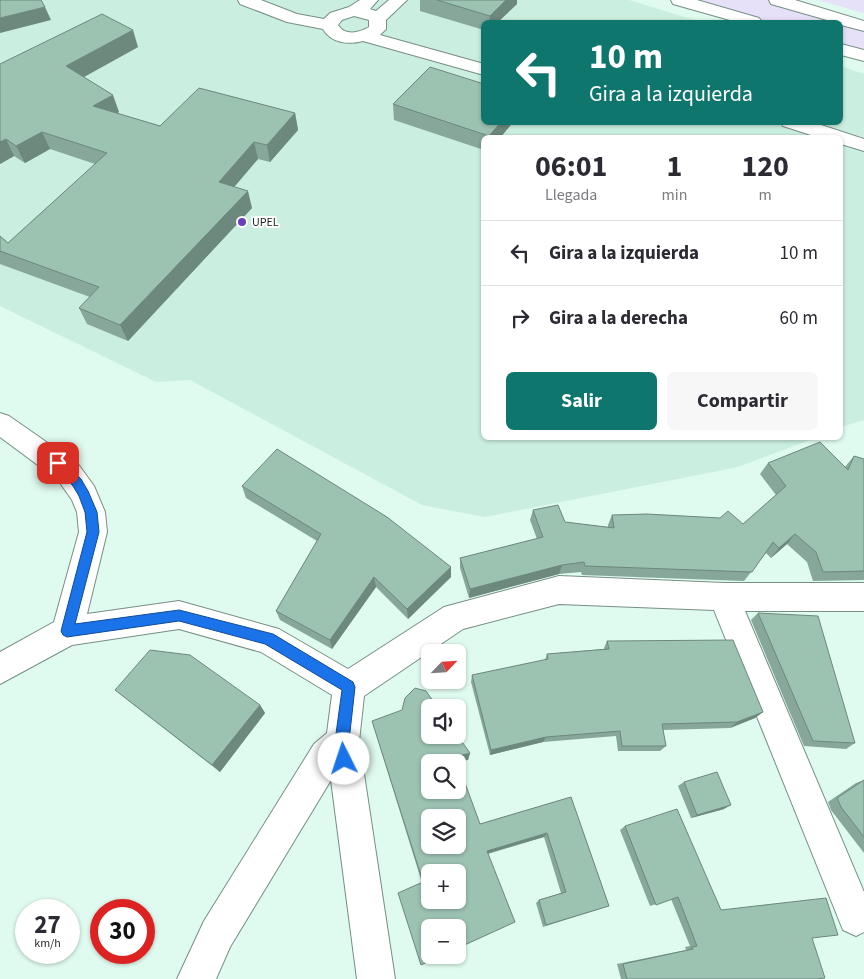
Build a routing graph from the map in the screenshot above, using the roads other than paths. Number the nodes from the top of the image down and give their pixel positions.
1 (246, 0) edge
2 (370, 0) edge
3 (399, 0) edge
4 (679, 0) edge
5 (776, 0) edge
6 (354, 11) junction
7 (377, 19) junction
8 (746, 20) edge
9 (329, 25) junction
10 (864, 26) edge
11 (364, 36) junction
12 (843, 50) edge
13 (864, 56) edge
14 (481, 69) edge
15 (800, 125) edge
16 (834, 135) edge
17 (843, 138) edge
18 (864, 144) edge
19 (0, 423) edge
20 (724, 597) junction
21 (864, 597) edge
22 (67, 631) junction
23 (0, 669) edge
24 (349, 687) junction
25 (342, 741) junction
26 (856, 917) dead end
27 (196, 979) edge
28 (376, 979) edge

1 - 9 street
2 - 6 street
3 - 7 street
4 - 8 street
5 - 10 street
6 - 7 street
6 - 9 street
7 - 11 street
9 - 11 street
11 - 14 street
12 - 13 street
15 - 16 street
17 - 18 street
19 - 22 street
20 - 21 street
20 - 24 street
20 - 26 street
22 - 23 street
22 - 24 street
24 - 25 street
25 - 27 street
25 - 28 street

